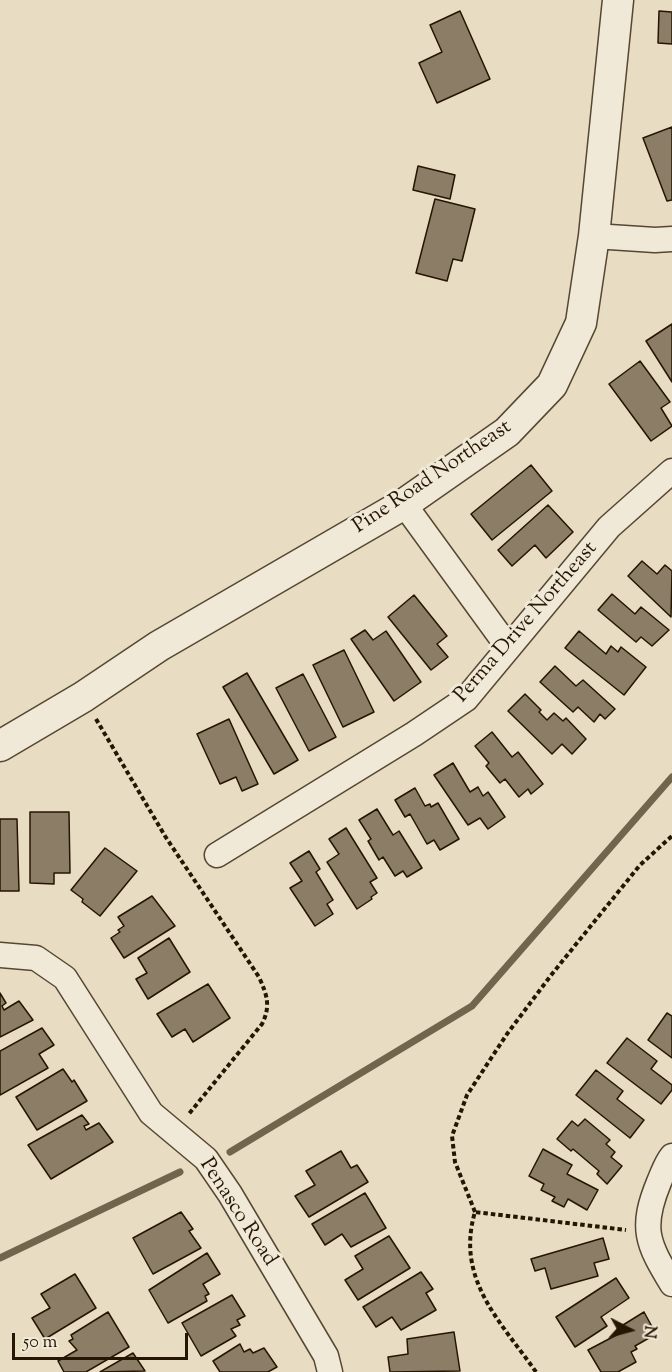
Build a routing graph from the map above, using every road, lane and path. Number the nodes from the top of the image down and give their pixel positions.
1 (618, 0) edge
2 (594, 236) junction
3 (672, 239) edge
4 (672, 471) edge
5 (404, 504) junction
6 (508, 647) junction
7 (83, 698) junction
8 (0, 746) edge
9 (672, 836) edge
10 (217, 855) dead end
11 (0, 955) edge
12 (174, 1132) junction
13 (672, 1156) edge
14 (475, 1212) junction
15 (647, 1230) junction
16 (672, 1284) edge
17 (330, 1372) edge
18 (536, 1372) edge

1 - 2 street, Pine Road Northeast
2 - 3 street
2 - 5 street, Pine Road Northeast
4 - 6 street, Perma Drive Northeast
5 - 6 street
5 - 7 street, Pine Road Northeast
6 - 10 street, Perma Drive Northeast
7 - 8 street, Pine Road Northeast
7 - 12 path
9 - 14 path
11 - 12 street, Penasco Road
12 - 17 street, Penasco Road
13 - 15 street
14 - 15 path
14 - 18 path
15 - 16 street

